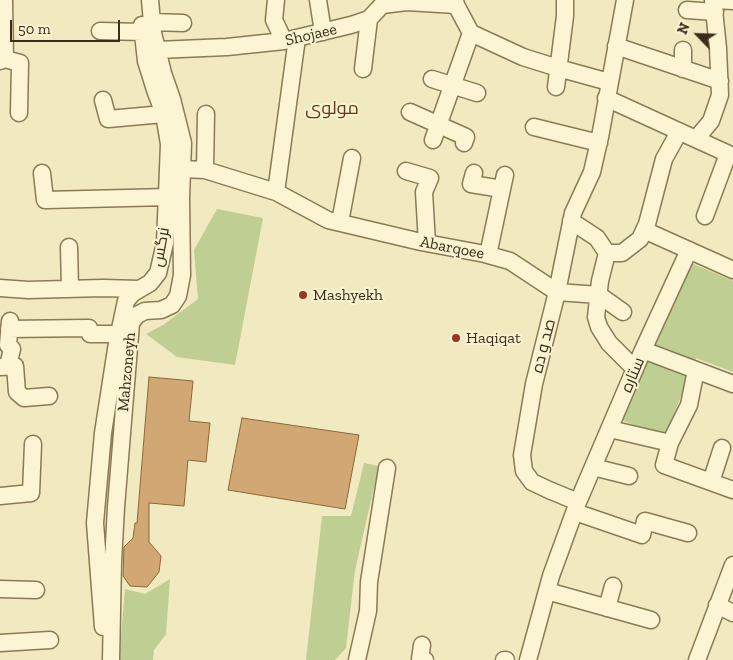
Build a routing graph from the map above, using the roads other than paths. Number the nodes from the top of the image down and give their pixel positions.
1 (4, 0) edge
2 (139, 0) edge
3 (150, 0) edge
4 (276, 0) edge
5 (318, 0) edge
6 (565, 0) edge
7 (625, 0) edge
8 (733, 1) edge
9 (456, 3) edge
10 (714, 4) edge
11 (687, 10) dead end
12 (369, 19) junction
13 (183, 23) dead end
14 (147, 27) junction
15 (100, 31) dead end
16 (323, 32) junction
17 (472, 33) junction
18 (291, 40) junction
19 (616, 46) junction
20 (158, 50) junction
21 (683, 50) dead end
22 (726, 54) edge
23 (2, 60) edge
24 (558, 68) junction
25 (362, 69) dead end
26 (683, 69) junction
27 (432, 79) dead end
28 (452, 86) junction
29 (556, 87) dead end
30 (608, 90) junction
31 (724, 91) edge
32 (477, 94) dead end
33 (103, 100) dead end
34 (410, 112) dead end
35 (19, 113) dead end
36 (164, 114) junction
37 (206, 114) dead end
38 (439, 124) junction
39 (534, 127) dead end
40 (679, 132) junction
41 (696, 139) junction
42 (433, 140) dead end
43 (464, 143) dead end
44 (599, 143) junction
45 (730, 155) edge
46 (352, 158) dead end
47 (182, 169) junction
48 (205, 170) junction
49 (406, 171) dead end
50 (42, 173) dead end
51 (474, 173) dead end
52 (276, 192) junction
53 (168, 197) junction
54 (705, 216) dead end
55 (571, 221) junction
56 (340, 222) junction
57 (644, 230) junction
58 (427, 243) junction
59 (69, 247) dead end
60 (690, 250) junction
61 (608, 253) junction
62 (488, 255) junction
63 (733, 270) edge
64 (0, 288) edge
65 (70, 289) junction
66 (139, 289) junction
67 (557, 292) junction
68 (599, 295) junction
69 (623, 312) dead end
70 (119, 334) junction
71 (643, 350) junction
72 (4, 366) edge
73 (635, 370) junction
74 (696, 370) junction
75 (733, 384) edge
76 (49, 396) dead end
77 (610, 428) junction
78 (670, 443) junction
79 (34, 444) dead end
80 (722, 448) dead end
81 (593, 467) junction
82 (387, 468) dead end
83 (629, 476) dead end
84 (711, 482) junction
85 (733, 490) edge
86 (0, 496) edge
87 (577, 507) junction
88 (688, 533) dead end
89 (733, 565) edge
90 (613, 586) dead end
91 (0, 590) edge
92 (36, 590) dead end
93 (547, 591) junction
94 (717, 606) junction
95 (607, 608) junction
96 (733, 613) edge
97 (651, 620) dead end
98 (50, 640) dead end
99 (0, 643) edge
100 (102, 660) edge
101 (112, 660) edge
102 (357, 660) edge
103 (528, 660) edge
104 (697, 660) edge

1 - 23 street
2 - 14 street, نرگس
3 - 14 street, Mahzoneyh
4 - 18 street
5 - 16 street
6 - 24 street
7 - 19 street, صد و ده
8 - 10 street
9 - 12 street, Shojaee
9 - 17 street
10 - 11 street
10 - 22 street
12 - 16 street, Shojaee
12 - 25 street
13 - 14 street
14 - 15 street
14 - 20 street, Mahzoneyh
14 - 36 street, نرگس
16 - 18 street, Shojaee
17 - 24 street
17 - 28 street
18 - 20 street, Shojaee
18 - 52 street
19 - 26 street
19 - 30 street, صد و ده
20 - 47 street, Mahzoneyh
21 - 26 street
22 - 31 street
23 - 35 street
24 - 29 street
24 - 30 street
26 - 31 street
27 - 28 street
28 - 32 street
28 - 38 street
30 - 40 street
30 - 44 street, صد و ده
31 - 41 street
33 - 36 street
34 - 38 street
36 - 53 street, نرگس
37 - 48 street
38 - 42 street
38 - 43 street
39 - 44 street
40 - 41 street
40 - 57 street
41 - 45 street
44 - 55 street, صد و ده
45 - 54 street
46 - 56 street
47 - 48 street, Abarqoee
47 - 101 street, Mahzoneyh
48 - 52 street, Abarqoee
49 - 58 street
50 - 53 street
51 - 62 street
52 - 56 street, Abarqoee
53 - 66 street, نرگس
55 - 61 street
55 - 67 street, صد و ده
56 - 58 street, Abarqoee
57 - 60 street
57 - 61 street
58 - 62 street, Abarqoee
59 - 65 street
60 - 63 street
60 - 71 street, ستاره
61 - 68 street
62 - 67 street, Abarqoee
64 - 65 street
65 - 66 street
66 - 70 street, نرگس
67 - 68 street
67 - 87 street, صد و ده
68 - 69 street
68 - 73 street
70 - 72 street
70 - 100 street, نرگس
71 - 73 street, ستاره
71 - 74 street
72 - 76 street
73 - 77 street, ستاره
74 - 75 street
74 - 78 street
77 - 78 street
77 - 81 street, ستاره
78 - 84 street
79 - 86 street
80 - 84 street
81 - 83 street
81 - 87 street, ستاره
82 - 102 street
84 - 85 street
87 - 88 street, صد و ده
87 - 93 street
89 - 94 street
90 - 95 street
91 - 92 street
93 - 95 street
93 - 103 street
94 - 96 street
94 - 104 street
95 - 97 street
98 - 99 street

